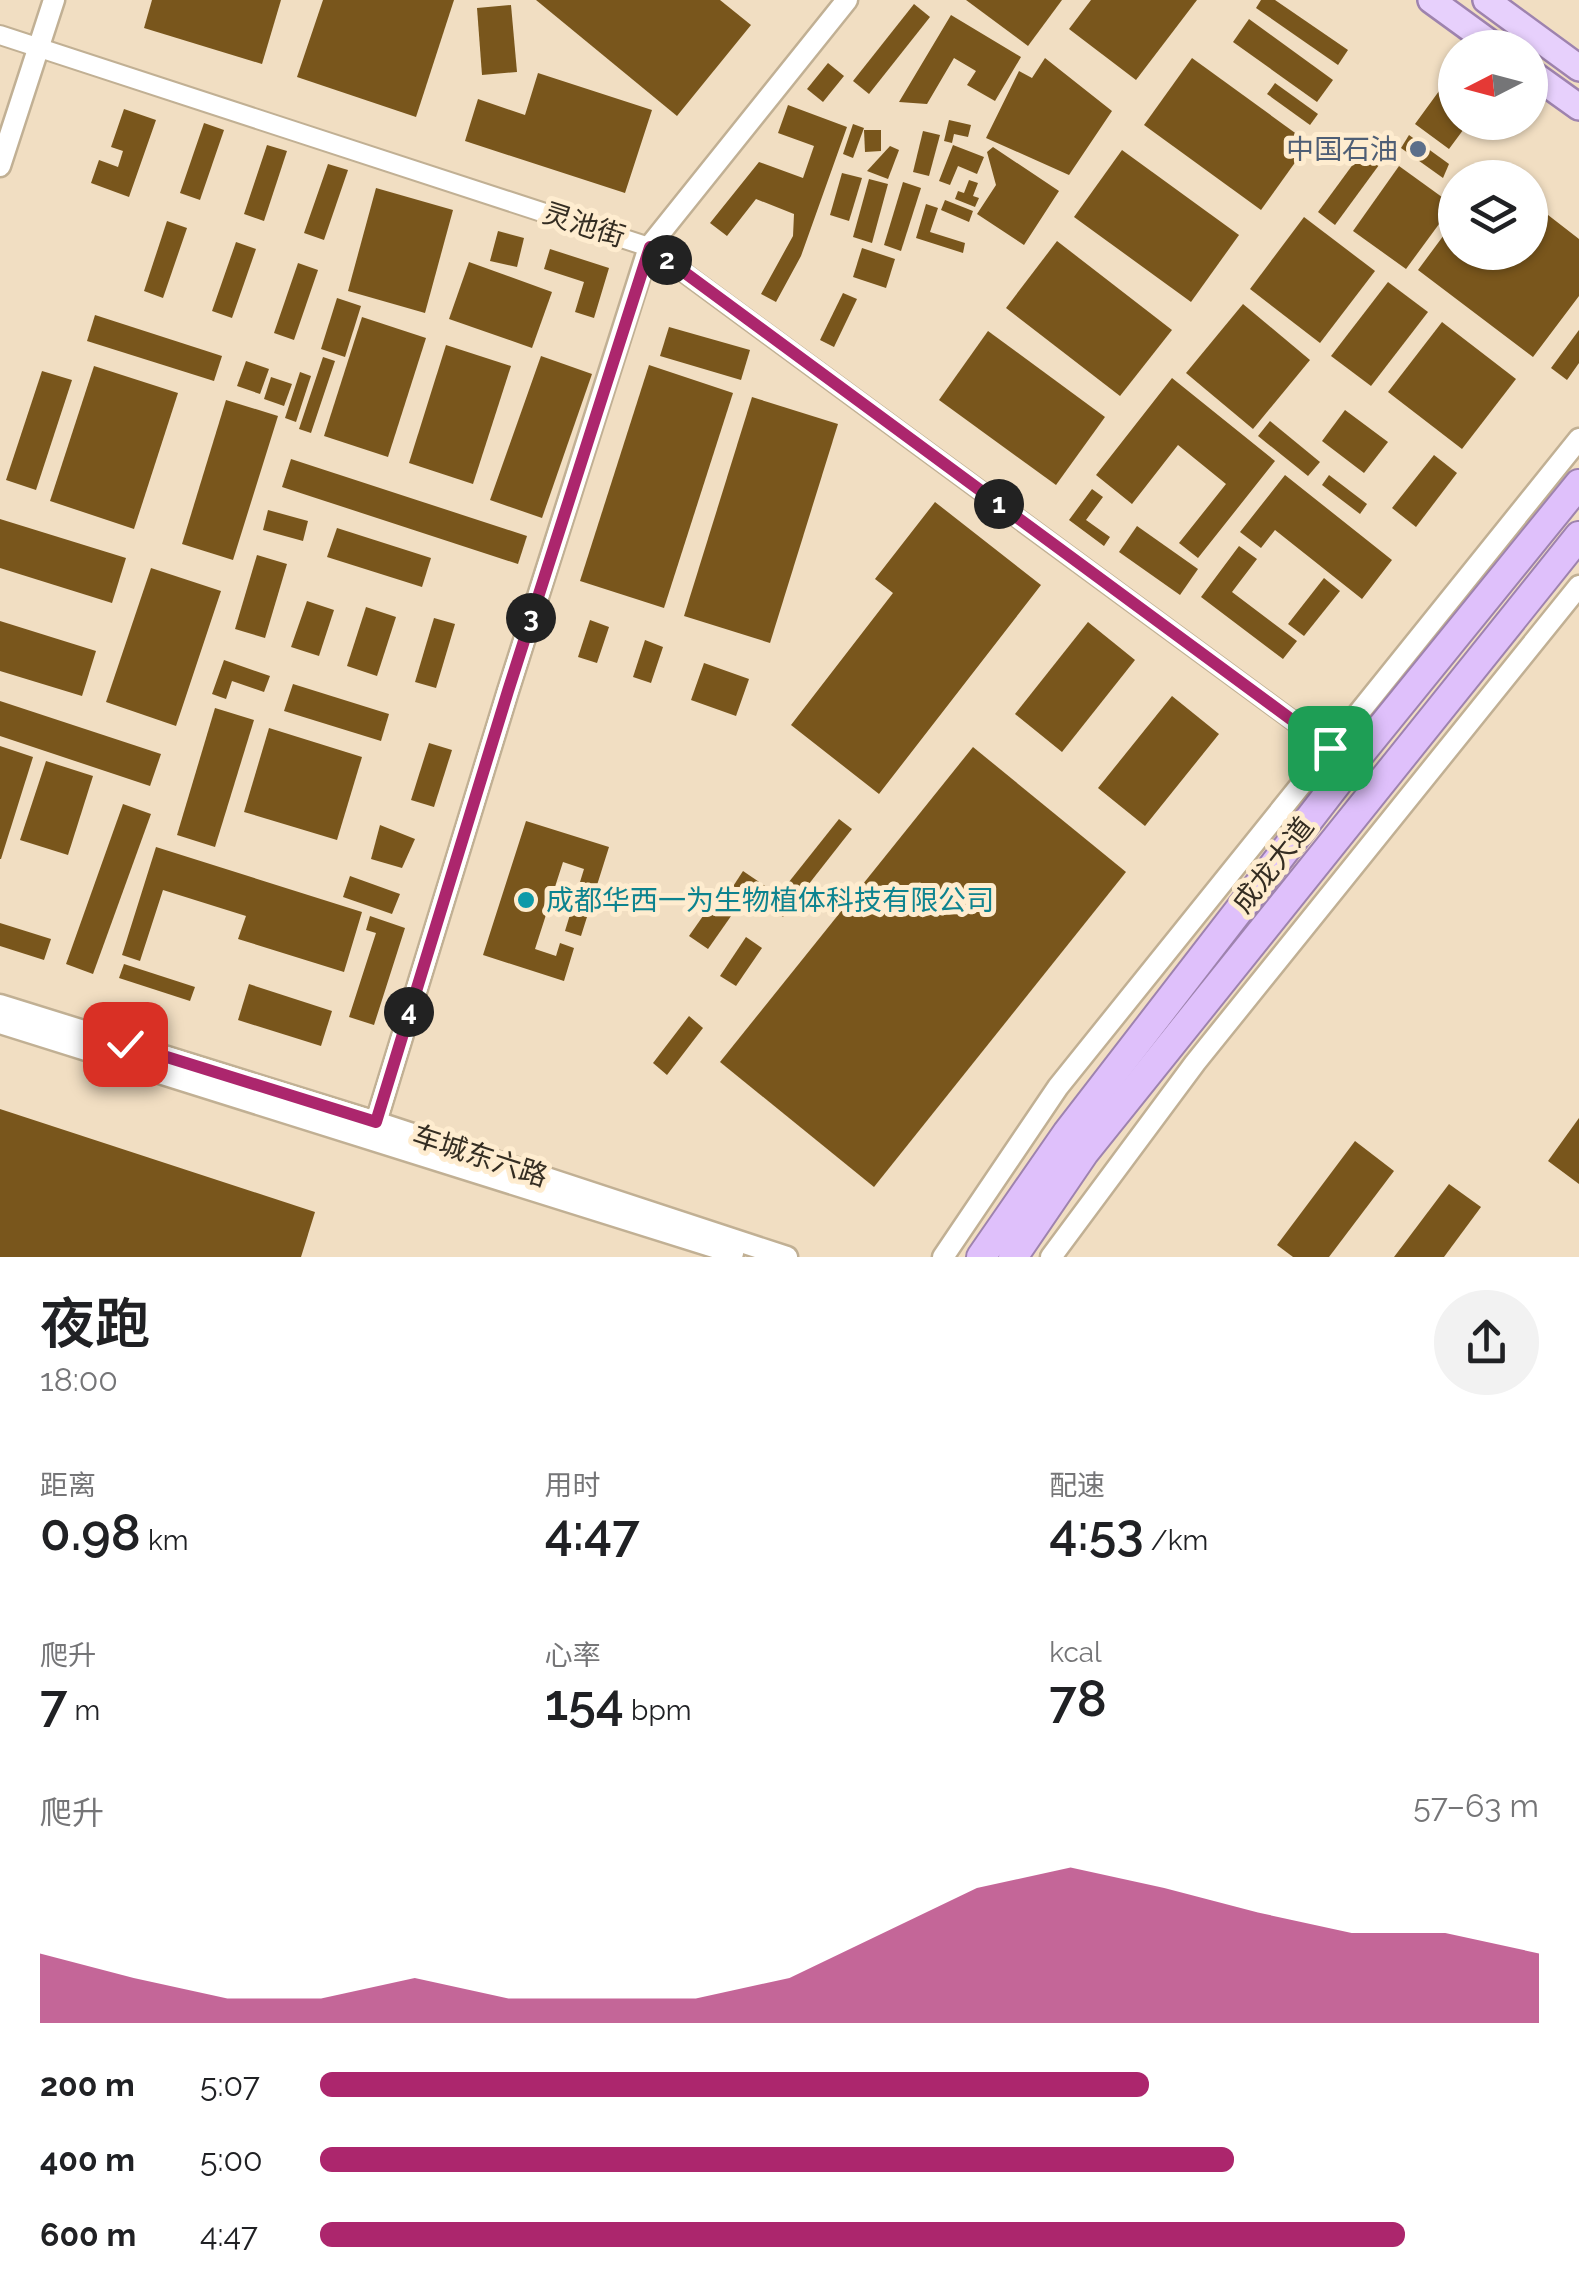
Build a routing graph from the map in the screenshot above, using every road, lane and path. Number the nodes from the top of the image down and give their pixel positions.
1 (54, 0) edge
2 (847, 0) edge
3 (1431, 0) edge
4 (1486, 0) edge
5 (1472, 30) edge
6 (0, 35) edge
7 (39, 48) junction
8 (1579, 68) edge
9 (1548, 85) edge
10 (1579, 107) edge
11 (0, 166) edge
12 (650, 247) junction
13 (1579, 439) edge
14 (1579, 484) edge
15 (1579, 536) edge
16 (1579, 586) edge
17 (1330, 748) junction
18 (0, 1005) edge
19 (0, 1023) edge
20 (376, 1122) junction
21 (744, 1257) edge
22 (787, 1257) edge
23 (943, 1257) edge
24 (981, 1257) edge
25 (1013, 1257) edge
26 (1051, 1257) edge

1 - 7 street
2 - 12 street
3 - 5 main road
4 - 8 main road
6 - 7 street, 灵池街
7 - 11 street
7 - 12 street, 灵池街
9 - 10 main road
12 - 17 street, 灵池街
12 - 20 street
13 - 17 street
14 - 24 highway, 成龙大道
15 - 25 highway, 成龙大道
16 - 26 street
17 - 23 street
18 - 20 street, 车城东六路
19 - 21 street, 车城东六路
20 - 22 street, 车城东六路

